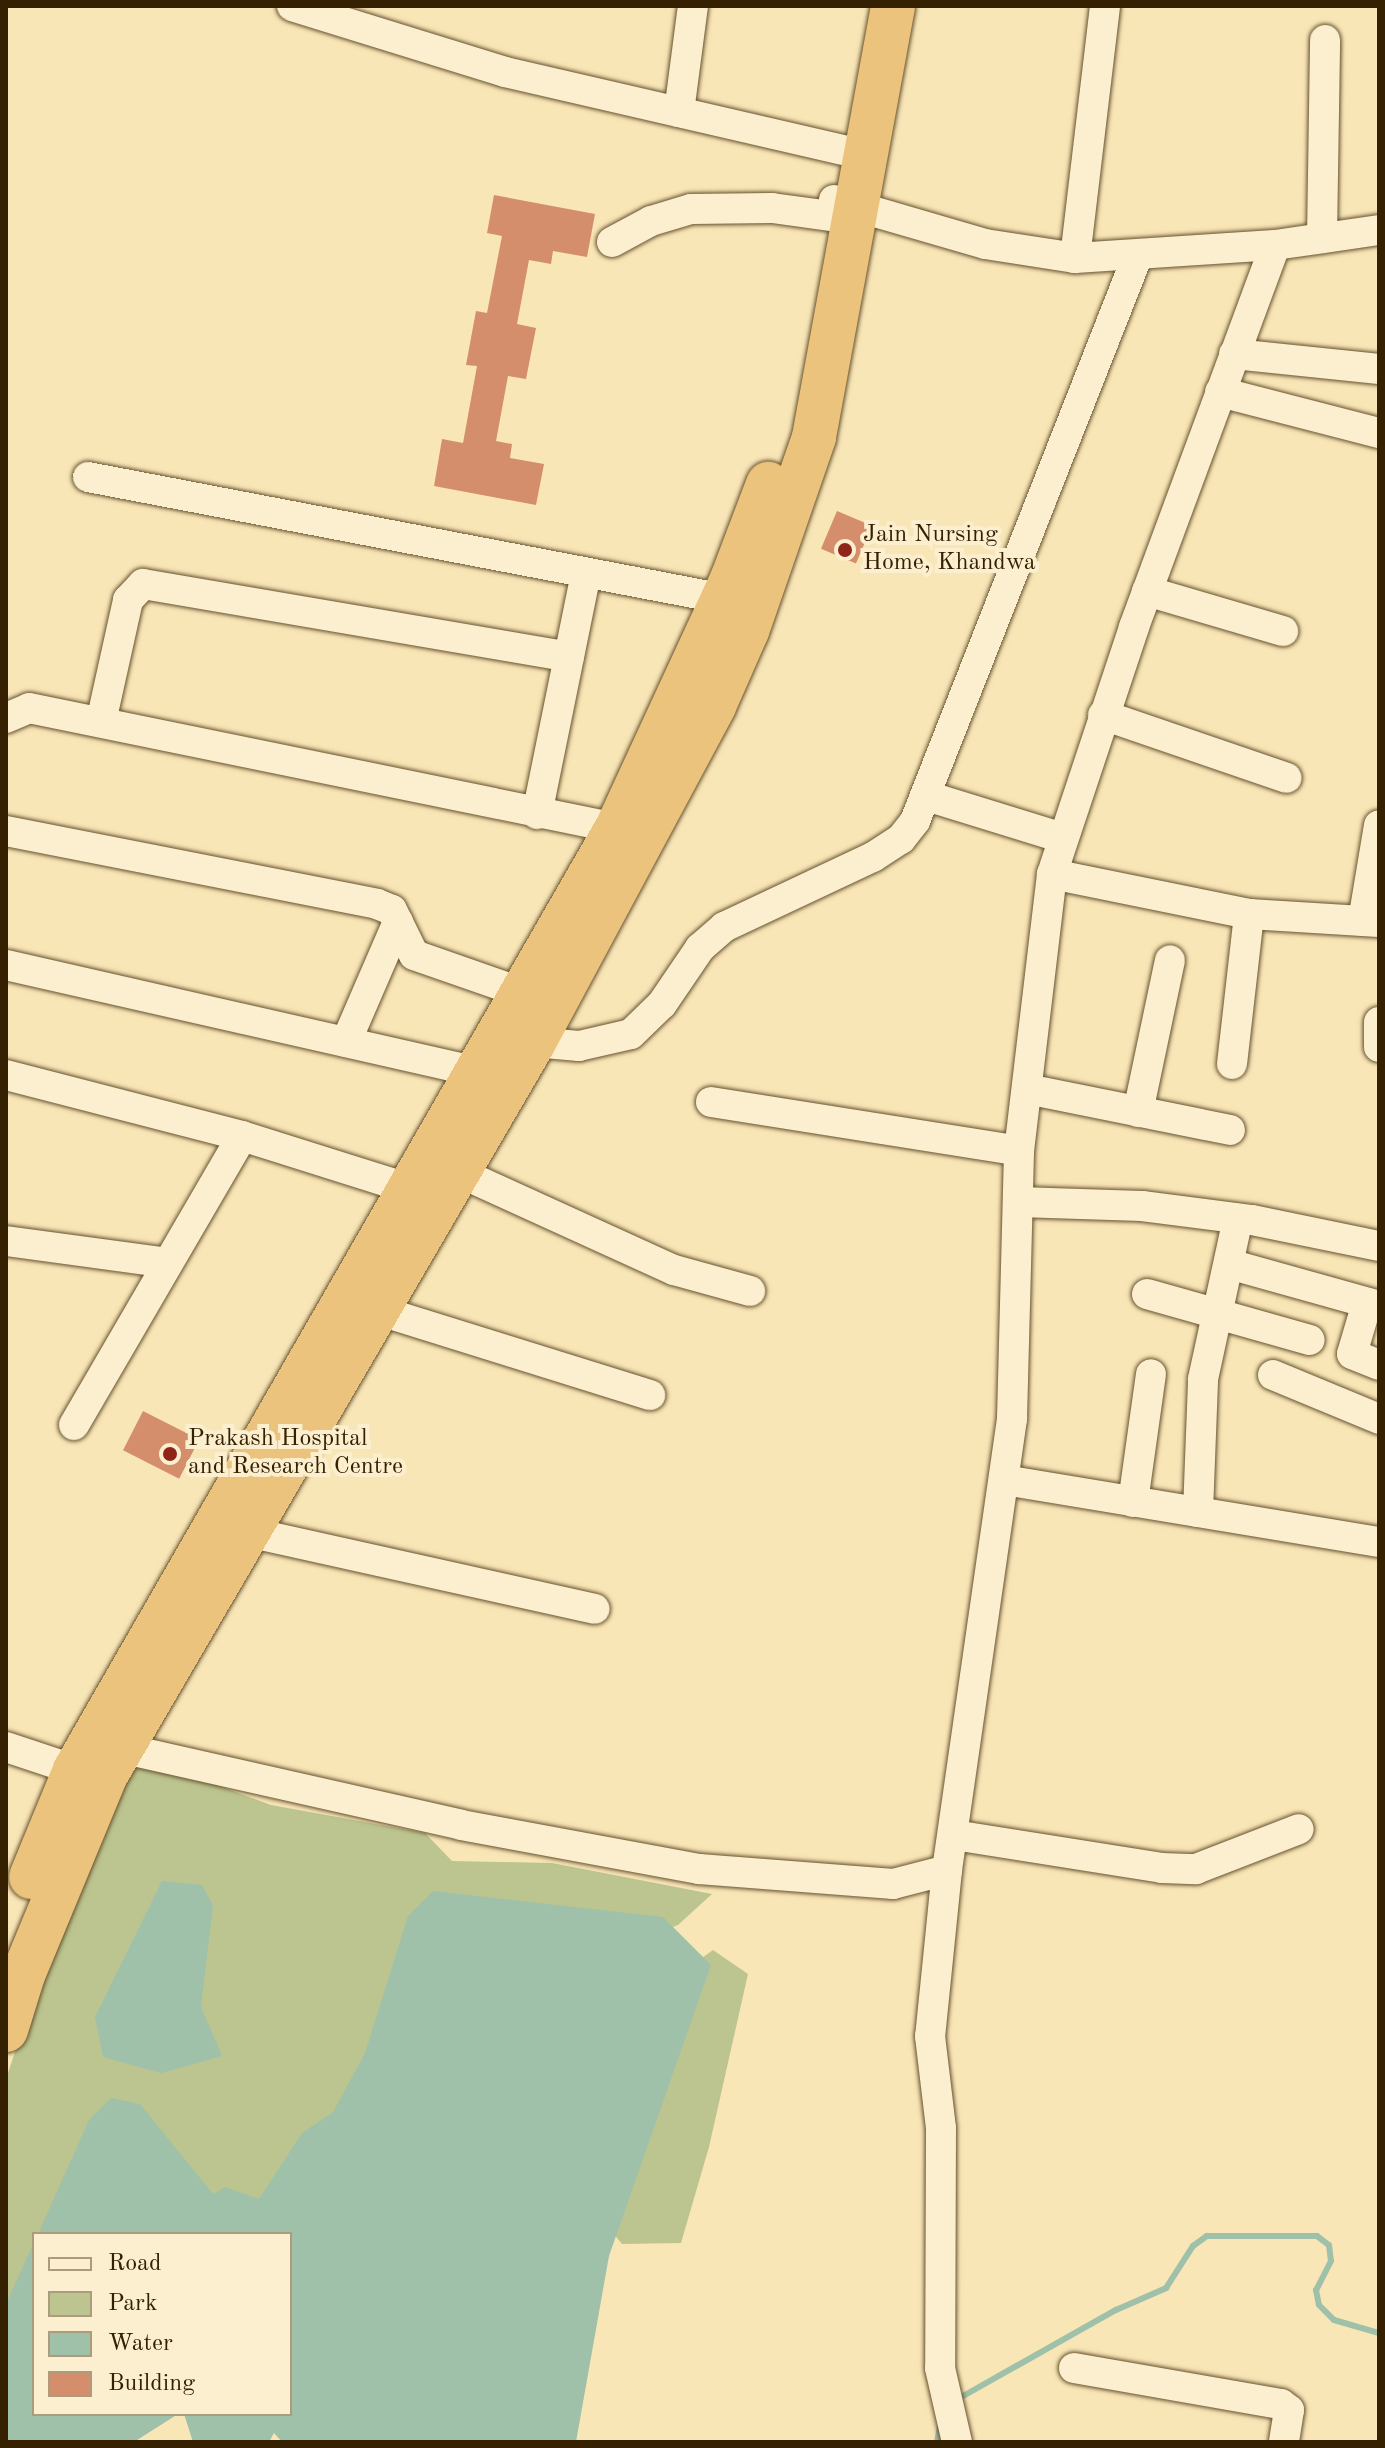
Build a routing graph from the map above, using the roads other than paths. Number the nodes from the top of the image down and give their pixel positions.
1 (693, 6) edge
2 (869, 6) edge
3 (893, 6) edge
4 (1105, 6) edge
5 (305, 9) edge
6 (1325, 40) dead end
7 (679, 112) junction
8 (844, 150) junction
9 (841, 207) junction
10 (1379, 230) edge
11 (1322, 238) junction
12 (612, 242) dead end
13 (1275, 245) junction
14 (1137, 257) junction
15 (1075, 258) junction
16 (1234, 354) junction
17 (1379, 369) edge
18 (1220, 392) junction
19 (1379, 433) edge
20 (88, 477) dead end
21 (586, 573) junction
22 (1147, 591) junction
23 (740, 602) junction
24 (1283, 631) dead end
25 (569, 657) junction
26 (1103, 715) junction
27 (6, 718) edge
28 (101, 722) junction
29 (1287, 778) dead end
30 (927, 796) junction
31 (537, 814) junction
32 (1379, 825) edge
33 (6, 831) edge
34 (631, 831) junction
35 (1063, 838) junction
36 (1052, 874) junction
37 (1249, 914) junction
38 (1371, 921) edge
39 (398, 922) junction
40 (1170, 960) dead end
41 (6, 965) edge
42 (523, 993) junction
43 (1379, 1022) edge
44 (346, 1042) junction
45 (534, 1042) junction
46 (1379, 1047) edge
47 (1232, 1064) dead end
48 (6, 1075) edge
49 (495, 1076) junction
50 (1027, 1089) junction
51 (711, 1102) dead end
52 (1138, 1112) junction
53 (1230, 1130) dead end
54 (242, 1136) junction
55 (1019, 1151) junction
56 (433, 1173) junction
57 (1019, 1202) junction
58 (1238, 1219) junction
59 (6, 1241) edge
60 (1379, 1246) edge
61 (168, 1263) junction
62 (1229, 1264) junction
63 (750, 1291) dead end
64 (1147, 1294) dead end
65 (1373, 1304) edge
66 (362, 1305) junction
67 (1217, 1314) junction
68 (1310, 1340) dead end
69 (1379, 1365) edge
70 (1151, 1374) dead end
71 (1273, 1375) dead end
72 (650, 1395) dead end
73 (1379, 1419) edge
74 (74, 1425) dead end
75 (1004, 1480) junction
76 (1133, 1502) junction
77 (1198, 1512) junction
78 (248, 1532) junction
79 (1379, 1542) edge
80 (595, 1609) dead end
81 (6, 1747) edge
82 (96, 1753) junction
83 (1299, 1829) dead end
84 (954, 1835) junction
85 (947, 1870) junction
86 (6, 1939) edge
87 (8, 2017) edge
88 (1074, 2368) dead end
89 (957, 2442) edge
90 (1284, 2442) edge

1 - 7 street
2 - 8 highway
3 - 9 highway
4 - 15 street
5 - 7 street
6 - 11 street
7 - 8 street
8 - 9 highway
9 - 12 street
9 - 15 street
9 - 23 highway
10 - 11 street
11 - 13 street
13 - 14 street
13 - 16 street
14 - 15 street
14 - 30 street
16 - 17 street
16 - 18 street
18 - 19 street
18 - 22 street
20 - 21 street
21 - 23 street
21 - 25 street
22 - 24 street
22 - 26 street
23 - 34 highway
25 - 28 street
25 - 31 street
26 - 29 street
26 - 35 street
27 - 28 street
28 - 31 street
30 - 35 street
30 - 45 street
31 - 34 street
32 - 38 street
33 - 39 street
34 - 42 highway
34 - 45 highway
35 - 36 street
36 - 37 street
36 - 50 street
37 - 38 street
37 - 47 street
39 - 42 street
39 - 44 street
40 - 52 street
41 - 44 street
42 - 49 highway
43 - 46 street
44 - 49 street
45 - 49 highway
48 - 54 street
49 - 56 highway
50 - 52 street
50 - 55 street
51 - 55 street
52 - 53 street
54 - 56 street
54 - 61 street
55 - 57 street
56 - 63 street
56 - 66 highway
57 - 58 street
57 - 75 street
58 - 60 street
58 - 62 street
59 - 61 street
61 - 74 street
62 - 65 street
62 - 67 street
64 - 67 street
65 - 69 street
66 - 72 street
66 - 78 highway
66 - 82 highway
67 - 68 street
67 - 77 street
70 - 76 street
71 - 73 street
75 - 76 street
75 - 84 street
76 - 77 street
77 - 79 street
78 - 80 street
78 - 82 highway
81 - 82 street
82 - 85 street
82 - 86 highway
82 - 87 highway
83 - 84 street
84 - 85 street
85 - 89 street
88 - 90 street

